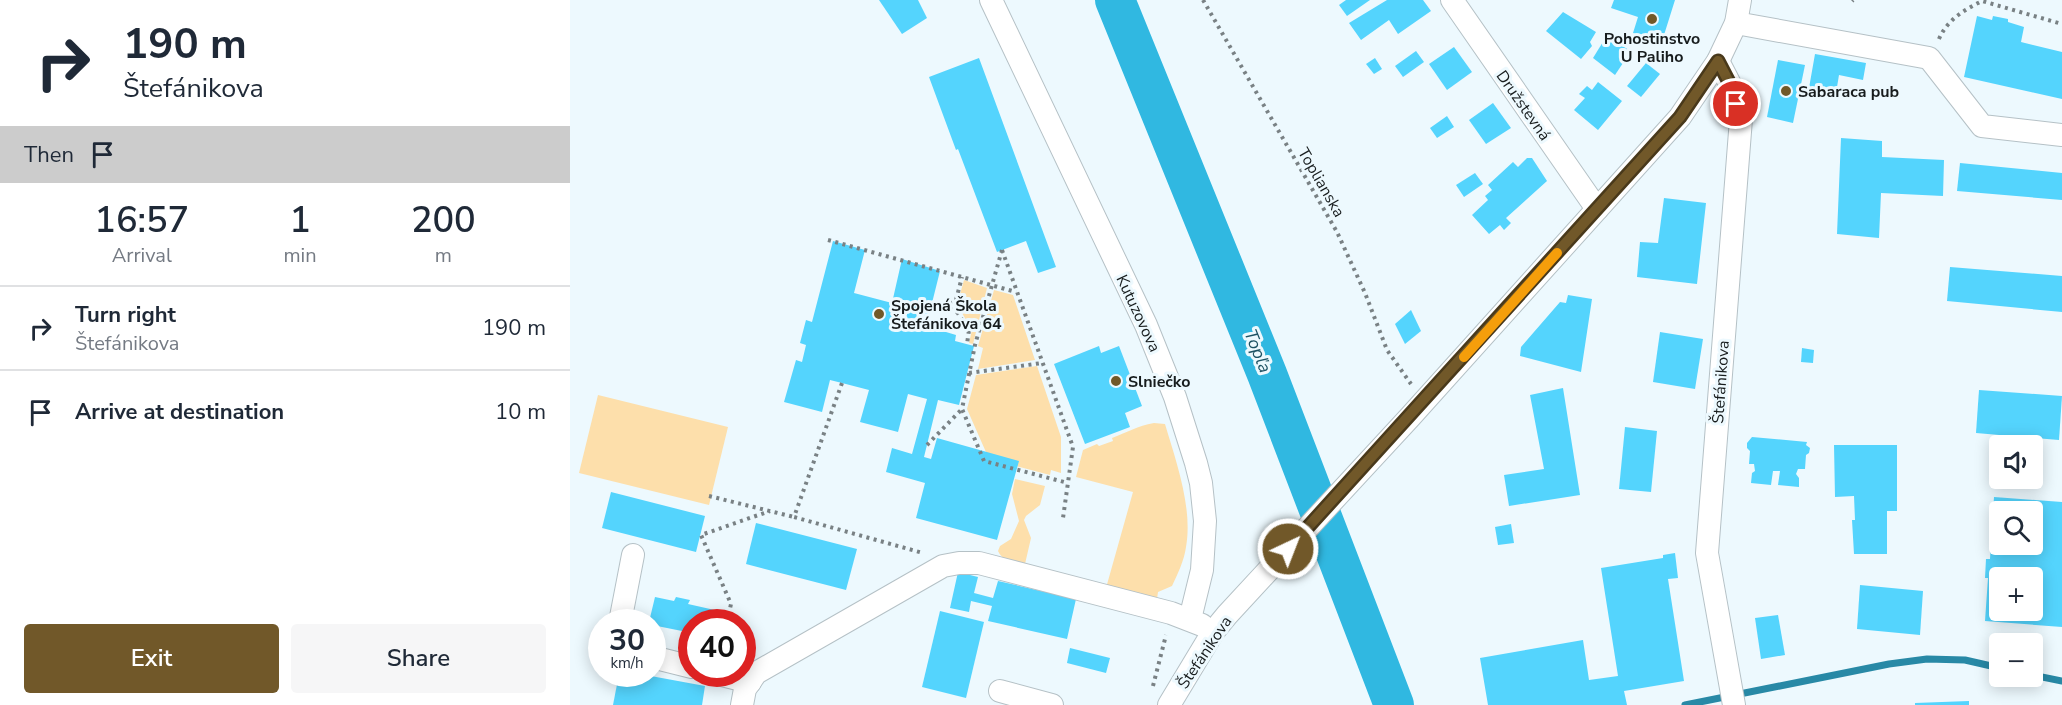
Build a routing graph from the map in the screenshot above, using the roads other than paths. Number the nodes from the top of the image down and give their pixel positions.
1 (991, 0) edge
2 (1452, 0) edge
3 (1740, 0) edge
4 (1736, 23) junction
5 (1718, 61) junction
6 (2062, 135) edge
7 (1597, 209) junction
8 (633, 555) dead end
9 (623, 609) edge
10 (1179, 622) junction
11 (1220, 624) junction
12 (756, 673) edge
13 (746, 687) edge
14 (1000, 691) dead end
15 (742, 705) edge
16 (1052, 705) edge
17 (1169, 705) edge
18 (1734, 705) edge

1 - 10 street, Kutuzovova
2 - 7 street, Družstevná
3 - 4 street, Štefánikova
4 - 5 street, Štefánikova
4 - 6 street
5 - 7 street, Štefánikova
5 - 18 street, Štefánikova
7 - 11 street, Štefánikova
8 - 9 street
10 - 11 street
10 - 12 street
11 - 17 street, Štefánikova
13 - 15 street
14 - 16 street

